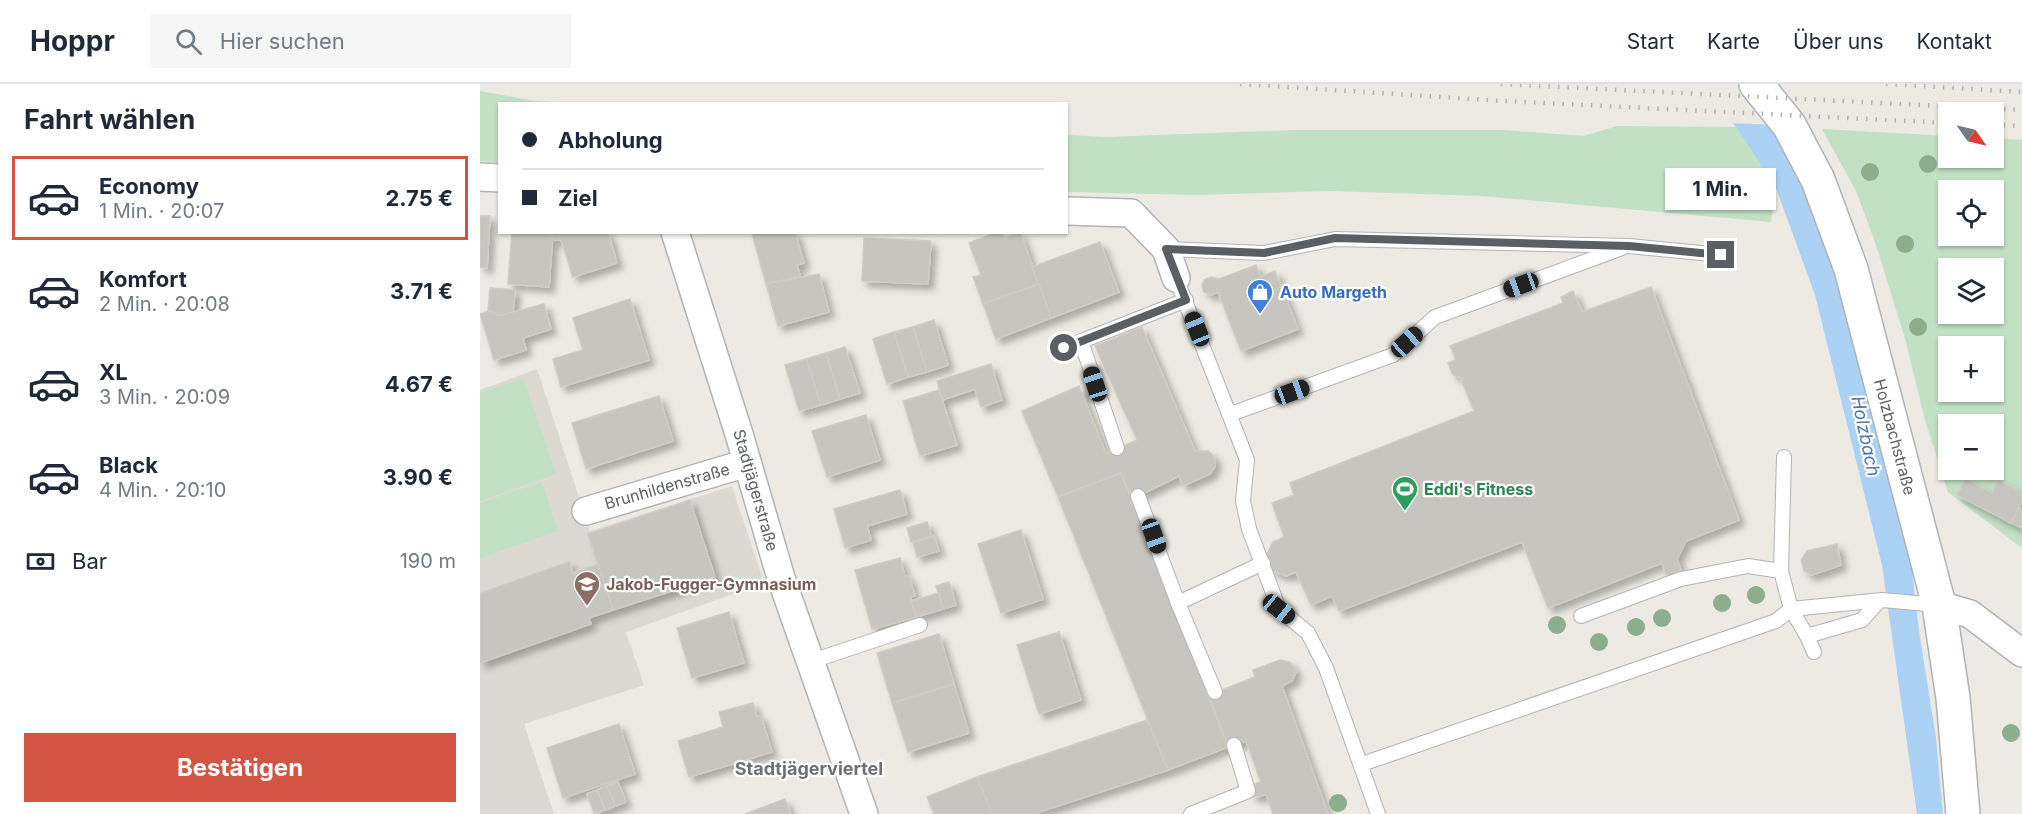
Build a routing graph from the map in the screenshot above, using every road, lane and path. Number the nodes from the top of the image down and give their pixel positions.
1 (1756, 84) edge
2 (480, 177) edge
3 (498, 178) edge
4 (1068, 211) edge
5 (676, 234) edge
6 (1629, 246) junction
7 (1166, 249) junction
8 (1721, 255) dead end
9 (1181, 289) junction
10 (1081, 341) junction
11 (1064, 348) dead end
12 (1231, 414) junction
13 (1117, 448) dead end
14 (1784, 457) dead end
15 (747, 463) junction
16 (1138, 496) dead end
17 (586, 511) dead end
18 (1263, 563) junction
19 (1781, 571) junction
20 (1880, 601) junction
21 (1178, 603) junction
22 (1929, 604) junction
23 (1791, 609) junction
24 (1581, 616) dead end
25 (920, 625) dead end
26 (1807, 636) junction
27 (1814, 652) dead end
28 (2022, 653) edge
29 (809, 662) junction
30 (1215, 692) dead end
31 (1233, 745) dead end
32 (1362, 764) junction
33 (864, 814) edge
34 (1191, 814) edge
35 (1378, 814) edge
36 (1963, 814) edge

1 - 22 main road, Holzbachstraße
2 - 3 street
4 - 7 street
5 - 15 street, Stadtjägerstraße
6 - 7 lane
6 - 8 lane
6 - 12 lane
7 - 9 street
9 - 10 lane
9 - 12 lane
10 - 11 lane
10 - 13 lane
12 - 18 lane
14 - 19 lane
15 - 17 street, Brunhildenstraße
15 - 29 street, Stadtjägerstraße
16 - 21 lane
18 - 21 lane
18 - 32 lane
19 - 23 lane
19 - 24 lane
20 - 22 lane
20 - 23 lane
20 - 26 lane
21 - 30 lane
22 - 28 street
22 - 36 main road, Holzbachstraße
23 - 26 lane
23 - 32 lane
25 - 29 lane
26 - 27 lane
29 - 33 street, Stadtjägerstraße
31 - 34 lane
32 - 35 lane

